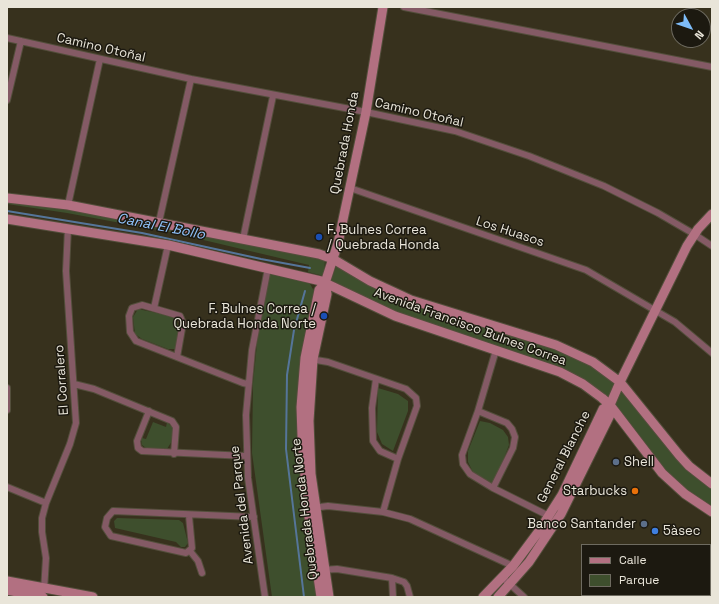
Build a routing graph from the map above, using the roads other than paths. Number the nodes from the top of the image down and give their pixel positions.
1 (383, 7) edge
2 (404, 7) edge
3 (7, 38) edge
4 (21, 41) junction
5 (100, 59) junction
6 (712, 67) edge
7 (191, 79) junction
8 (273, 96) junction
9 (7, 100) edge
10 (366, 112) junction
11 (350, 188) junction
12 (7, 198) edge
13 (68, 205) junction
14 (712, 214) edge
15 (7, 219) edge
16 (159, 222) junction
17 (68, 228) junction
18 (694, 234) junction
19 (243, 239) junction
20 (168, 245) junction
21 (712, 246) edge
22 (333, 259) junction
23 (268, 268) junction
24 (325, 283) junction
25 (154, 308) junction
26 (656, 310) junction
27 (496, 350) junction
28 (712, 353) edge
29 (177, 357) junction
30 (309, 359) junction
31 (376, 379) junction
32 (620, 382) junction
33 (74, 384) junction
34 (248, 384) junction
35 (7, 388) edge
36 (610, 405) junction
37 (7, 410) edge
38 (149, 411) junction
39 (478, 411) junction
40 (583, 451) junction
41 (174, 454) junction
42 (246, 456) junction
43 (398, 459) junction
44 (578, 480) junction
45 (567, 484) junction
46 (712, 484) edge
47 (7, 487) edge
48 (493, 488) junction
49 (46, 503) junction
50 (312, 508) junction
51 (383, 512) junction
52 (712, 512) edge
53 (561, 514) junction
54 (189, 516) junction
55 (549, 516) junction
56 (254, 517) junction
57 (190, 551) junction
58 (513, 566) junction
59 (322, 570) junction
60 (202, 573) dead end
61 (392, 578) junction
62 (7, 581) edge
63 (507, 581) junction
64 (45, 587) junction
65 (7, 590) edge
66 (26, 595) edge
67 (43, 597) edge
68 (93, 597) edge
69 (265, 597) edge
70 (321, 597) edge
71 (329, 597) edge
72 (393, 597) edge
73 (410, 597) edge
74 (483, 597) edge
75 (498, 597) edge
76 (524, 597) edge

1 - 10 street, Quebrada Honda
2 - 6 street
3 - 4 street, Camino Otoñal
4 - 5 street, Camino Otoñal
4 - 9 street
5 - 7 street, Camino Otoñal
5 - 13 street
7 - 8 street, Camino Otoñal
7 - 16 street
8 - 10 street, Camino Otoñal
8 - 19 street
10 - 11 street, Quebrada Honda
10 - 18 street, Camino Otoñal
11 - 22 street, Quebrada Honda
11 - 26 street, Los Huasos
12 - 13 street, Avenida Francisco Bulnes Correa
13 - 16 street, Avenida Francisco Bulnes Correa
14 - 18 street, General Blanche
15 - 17 street, Avenida Francisco Bulnes Correa
16 - 19 street, Avenida Francisco Bulnes Correa
17 - 20 street, Avenida Francisco Bulnes Correa
17 - 33 street, El Corralero
18 - 21 street, Camino Otoñal
18 - 26 street, General Blanche
19 - 22 street, Avenida Francisco Bulnes Correa
20 - 23 street, Avenida Francisco Bulnes Correa
20 - 25 street
22 - 24 street, Quebrada Honda
22 - 32 street, Avenida Francisco Bulnes Correa
23 - 24 street, Avenida Francisco Bulnes Correa
23 - 34 street, Avenida del Parque
24 - 27 street, Avenida Francisco Bulnes Correa
24 - 30 street, Quebrada Honda Norte
25 - 29 street
25 - 29 street
26 - 28 street, Los Huasos
26 - 32 street, General Blanche
27 - 36 street, Avenida Francisco Bulnes Correa
27 - 39 street
29 - 34 street
30 - 31 street
30 - 50 street, Quebrada Honda Norte
31 - 43 street
31 - 43 street
32 - 36 street, General Blanche
32 - 46 street, Avenida Francisco Bulnes Correa
33 - 38 street
33 - 49 street, El Corralero
34 - 42 street, Avenida del Parque
35 - 37 street
36 - 40 street, General Blanche
36 - 44 street, General Blanche
36 - 52 street, Avenida Francisco Bulnes Correa
38 - 41 street
38 - 41 street
39 - 48 street
39 - 48 street
40 - 44 street
40 - 45 street, General Blanche
41 - 42 street
42 - 56 street, Avenida del Parque
43 - 51 street
44 - 53 street, General Blanche
45 - 53 street
45 - 55 street, General Blanche
47 - 49 street
48 - 55 street
49 - 64 street, El Corralero
50 - 51 street
50 - 59 street, Quebrada Honda Norte
51 - 58 street
53 - 63 street, General Blanche
54 - 56 street
54 - 57 street
54 - 57 street
55 - 58 street, General Blanche
56 - 69 street, Avenida del Parque
57 - 60 street
58 - 63 street, General Blanche
59 - 61 street
59 - 70 street, Quebrada Honda Norte
59 - 71 street, Quebrada Honda Norte
61 - 72 street
61 - 73 street
62 - 64 street
63 - 74 street, General Blanche
63 - 75 street, General Blanche
63 - 76 street
64 - 67 street, El Corralero
64 - 68 street
65 - 66 street
66 - 67 street

